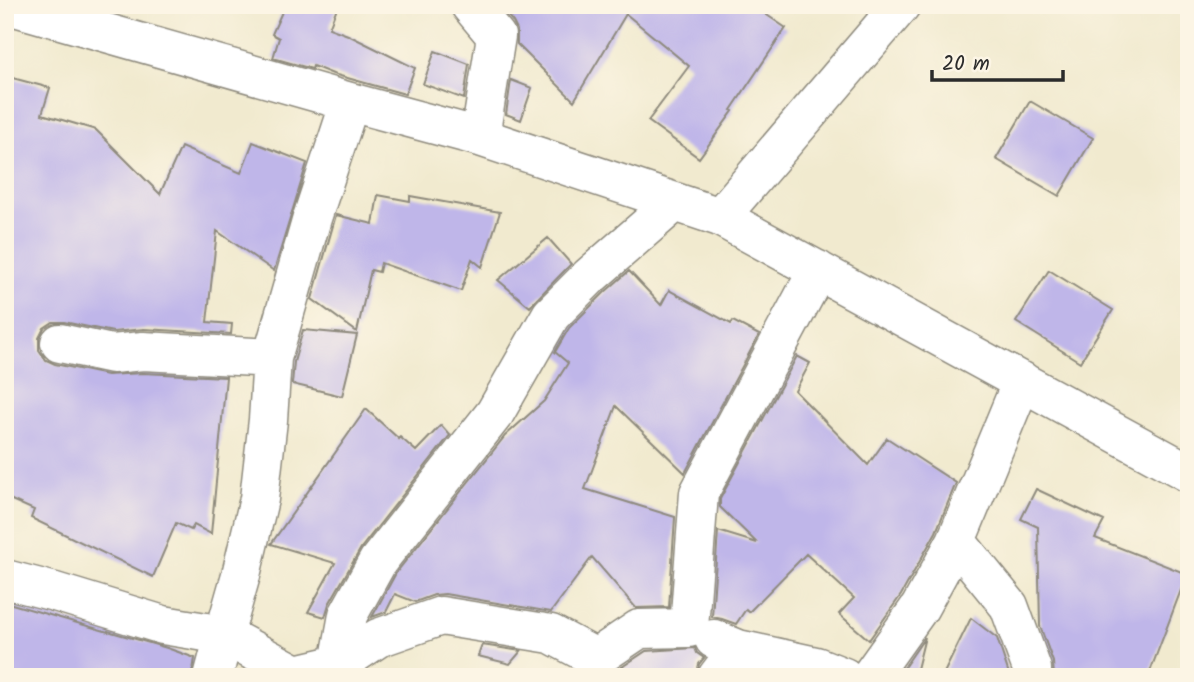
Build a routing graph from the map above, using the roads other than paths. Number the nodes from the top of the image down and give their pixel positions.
1 (8, 5) edge
2 (470, 5) edge
3 (901, 5) edge
4 (350, 102) junction
5 (480, 136) junction
6 (675, 202) junction
7 (720, 217) junction
8 (818, 270) junction
9 (60, 343) dead end
10 (272, 358) junction
11 (1022, 382) junction
12 (1189, 473) edge
13 (956, 541) junction
14 (5, 579) edge
15 (689, 628) junction
16 (225, 635) junction
17 (728, 663) edge
18 (339, 664) junction
19 (213, 677) edge
20 (844, 677) edge
21 (870, 677) edge
22 (1032, 677) edge

1 - 4 street
2 - 5 street
3 - 7 street
4 - 5 street
4 - 10 street
5 - 6 street
6 - 7 street
6 - 18 street
7 - 8 street
8 - 11 street
8 - 15 street
9 - 10 street
10 - 16 street
11 - 12 street
11 - 13 street
13 - 21 street
13 - 22 street
14 - 16 street
15 - 17 street
15 - 18 street
16 - 18 street
16 - 19 street
17 - 20 street

